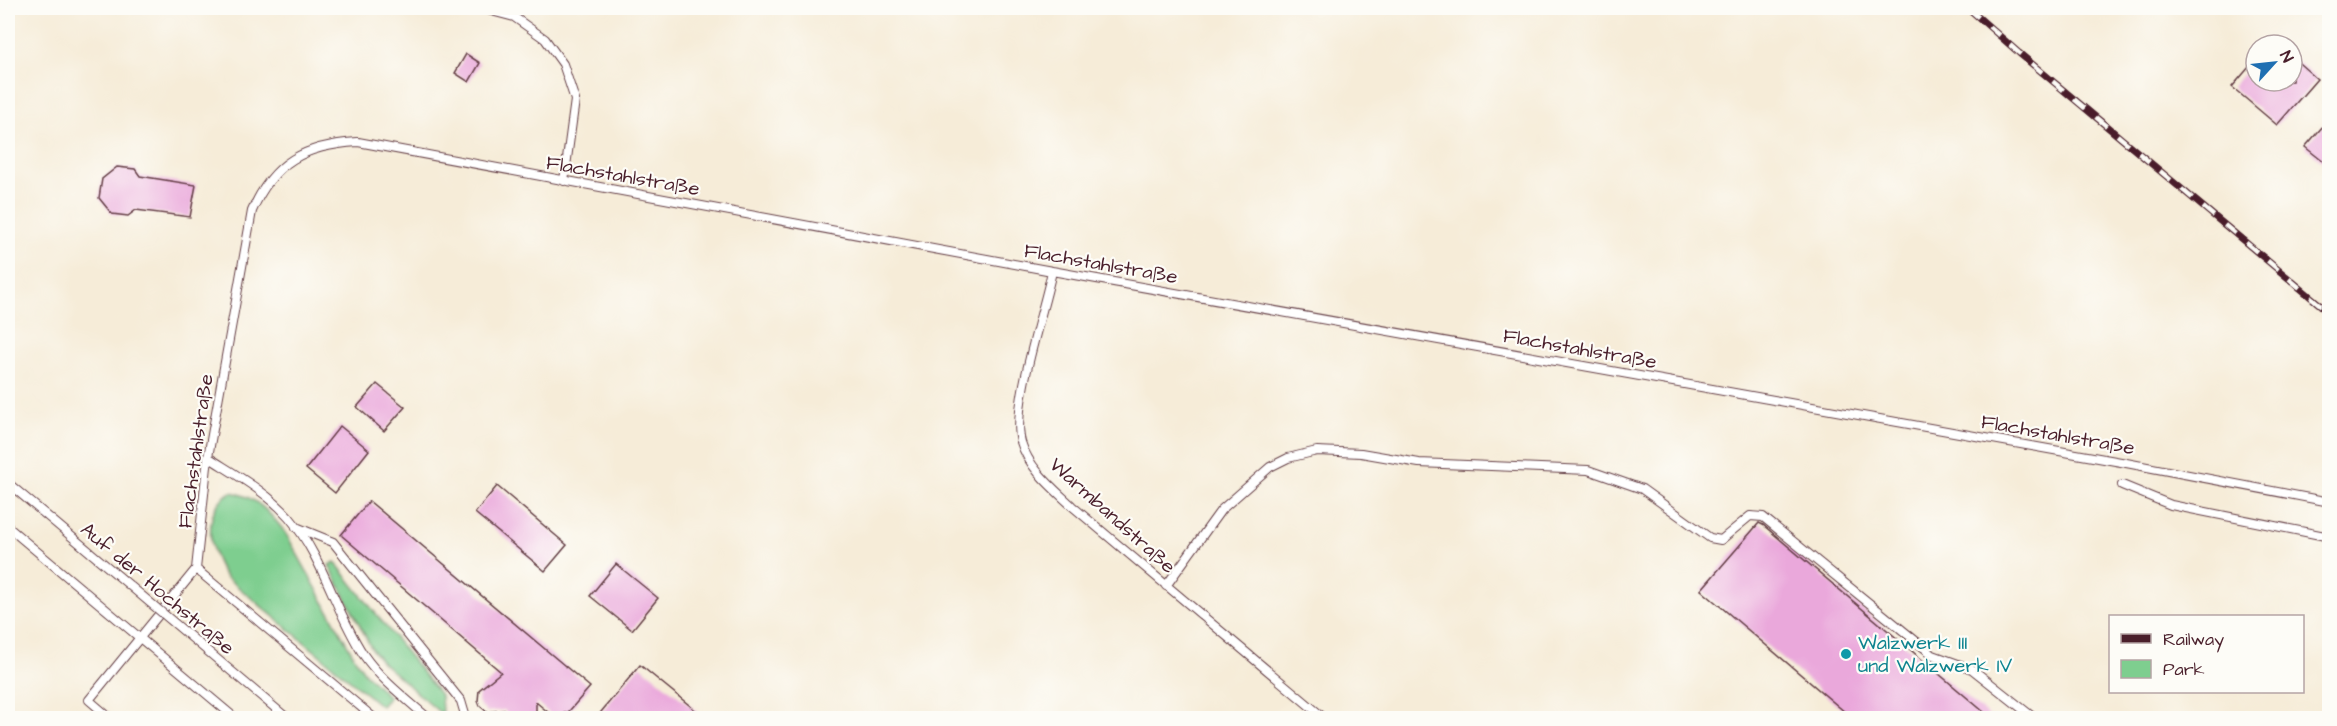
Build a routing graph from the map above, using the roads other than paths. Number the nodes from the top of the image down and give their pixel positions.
1 (480, 8) edge
2 (564, 181) junction
3 (1052, 271) junction
4 (208, 457) junction
5 (8, 483) edge
6 (2122, 485) dead end
7 (2330, 502) edge
8 (296, 526) junction
9 (8, 527) edge
10 (2330, 537) edge
11 (196, 569) junction
12 (1166, 586) junction
13 (141, 639) junction
14 (372, 717) edge
15 (110, 718) edge
16 (235, 718) edge
17 (286, 718) edge
18 (428, 718) edge
19 (466, 718) edge
20 (1324, 718) edge
21 (2034, 718) edge

1 - 2 lane
2 - 3 lane, Flachstahlstraße
2 - 4 lane, Flachstahlstraße
3 - 7 lane, Flachstahlstraße
3 - 12 lane, Warmbandstraße
4 - 8 lane
4 - 11 lane, Flachstahlstraße
5 - 17 lane, Auf der Hochstraße, bridge
6 - 10 lane
8 - 18 lane
8 - 19 lane
9 - 13 lane
11 - 13 lane
11 - 14 lane
12 - 20 lane, Warmbandstraße
12 - 21 lane
13 - 15 lane
13 - 16 lane

